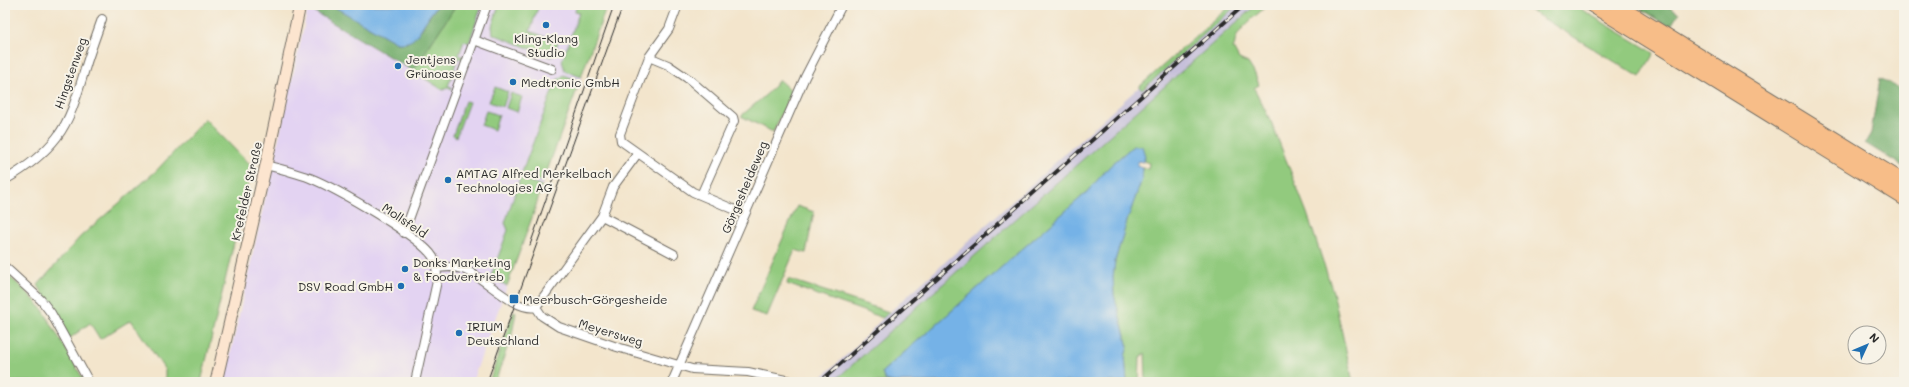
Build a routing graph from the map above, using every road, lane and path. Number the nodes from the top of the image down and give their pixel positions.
1 (300, 5) edge
2 (487, 5) edge
3 (678, 5) edge
4 (842, 5) edge
5 (1592, 5) edge
6 (1617, 5) edge
7 (102, 19) dead end
8 (474, 40) junction
9 (649, 57) junction
10 (552, 69) dead end
11 (638, 153) junction
12 (266, 165) junction
13 (5, 180) edge
14 (1904, 182) edge
15 (701, 195) junction
16 (1904, 198) edge
17 (745, 214) junction
18 (602, 216) junction
19 (404, 233) junction
20 (674, 254) dead end
21 (5, 267) edge
22 (437, 268) junction
23 (536, 307) junction
24 (680, 365) junction
25 (89, 382) edge
26 (216, 382) edge
27 (415, 382) edge
28 (672, 382) edge
29 (795, 382) edge

1 - 12 main road, Krefelder Straße
2 - 8 street
3 - 9 street
4 - 17 street, Görgesheideweg
5 - 16 highway
6 - 14 highway
7 - 13 street, Hingstenweg
8 - 10 street
8 - 19 street
9 - 11 street
9 - 15 street
11 - 15 street
11 - 18 street
12 - 19 street, Mollsfeld
12 - 26 main road, Krefelder Straße
15 - 17 street
17 - 24 street, Görgesheideweg
18 - 20 street
18 - 23 street
19 - 22 street, Mollsfeld
21 - 25 street
22 - 23 street
22 - 27 street
23 - 24 street, Meyersweg
24 - 28 street, Görgesheideweg
24 - 29 street, Meyersweg

